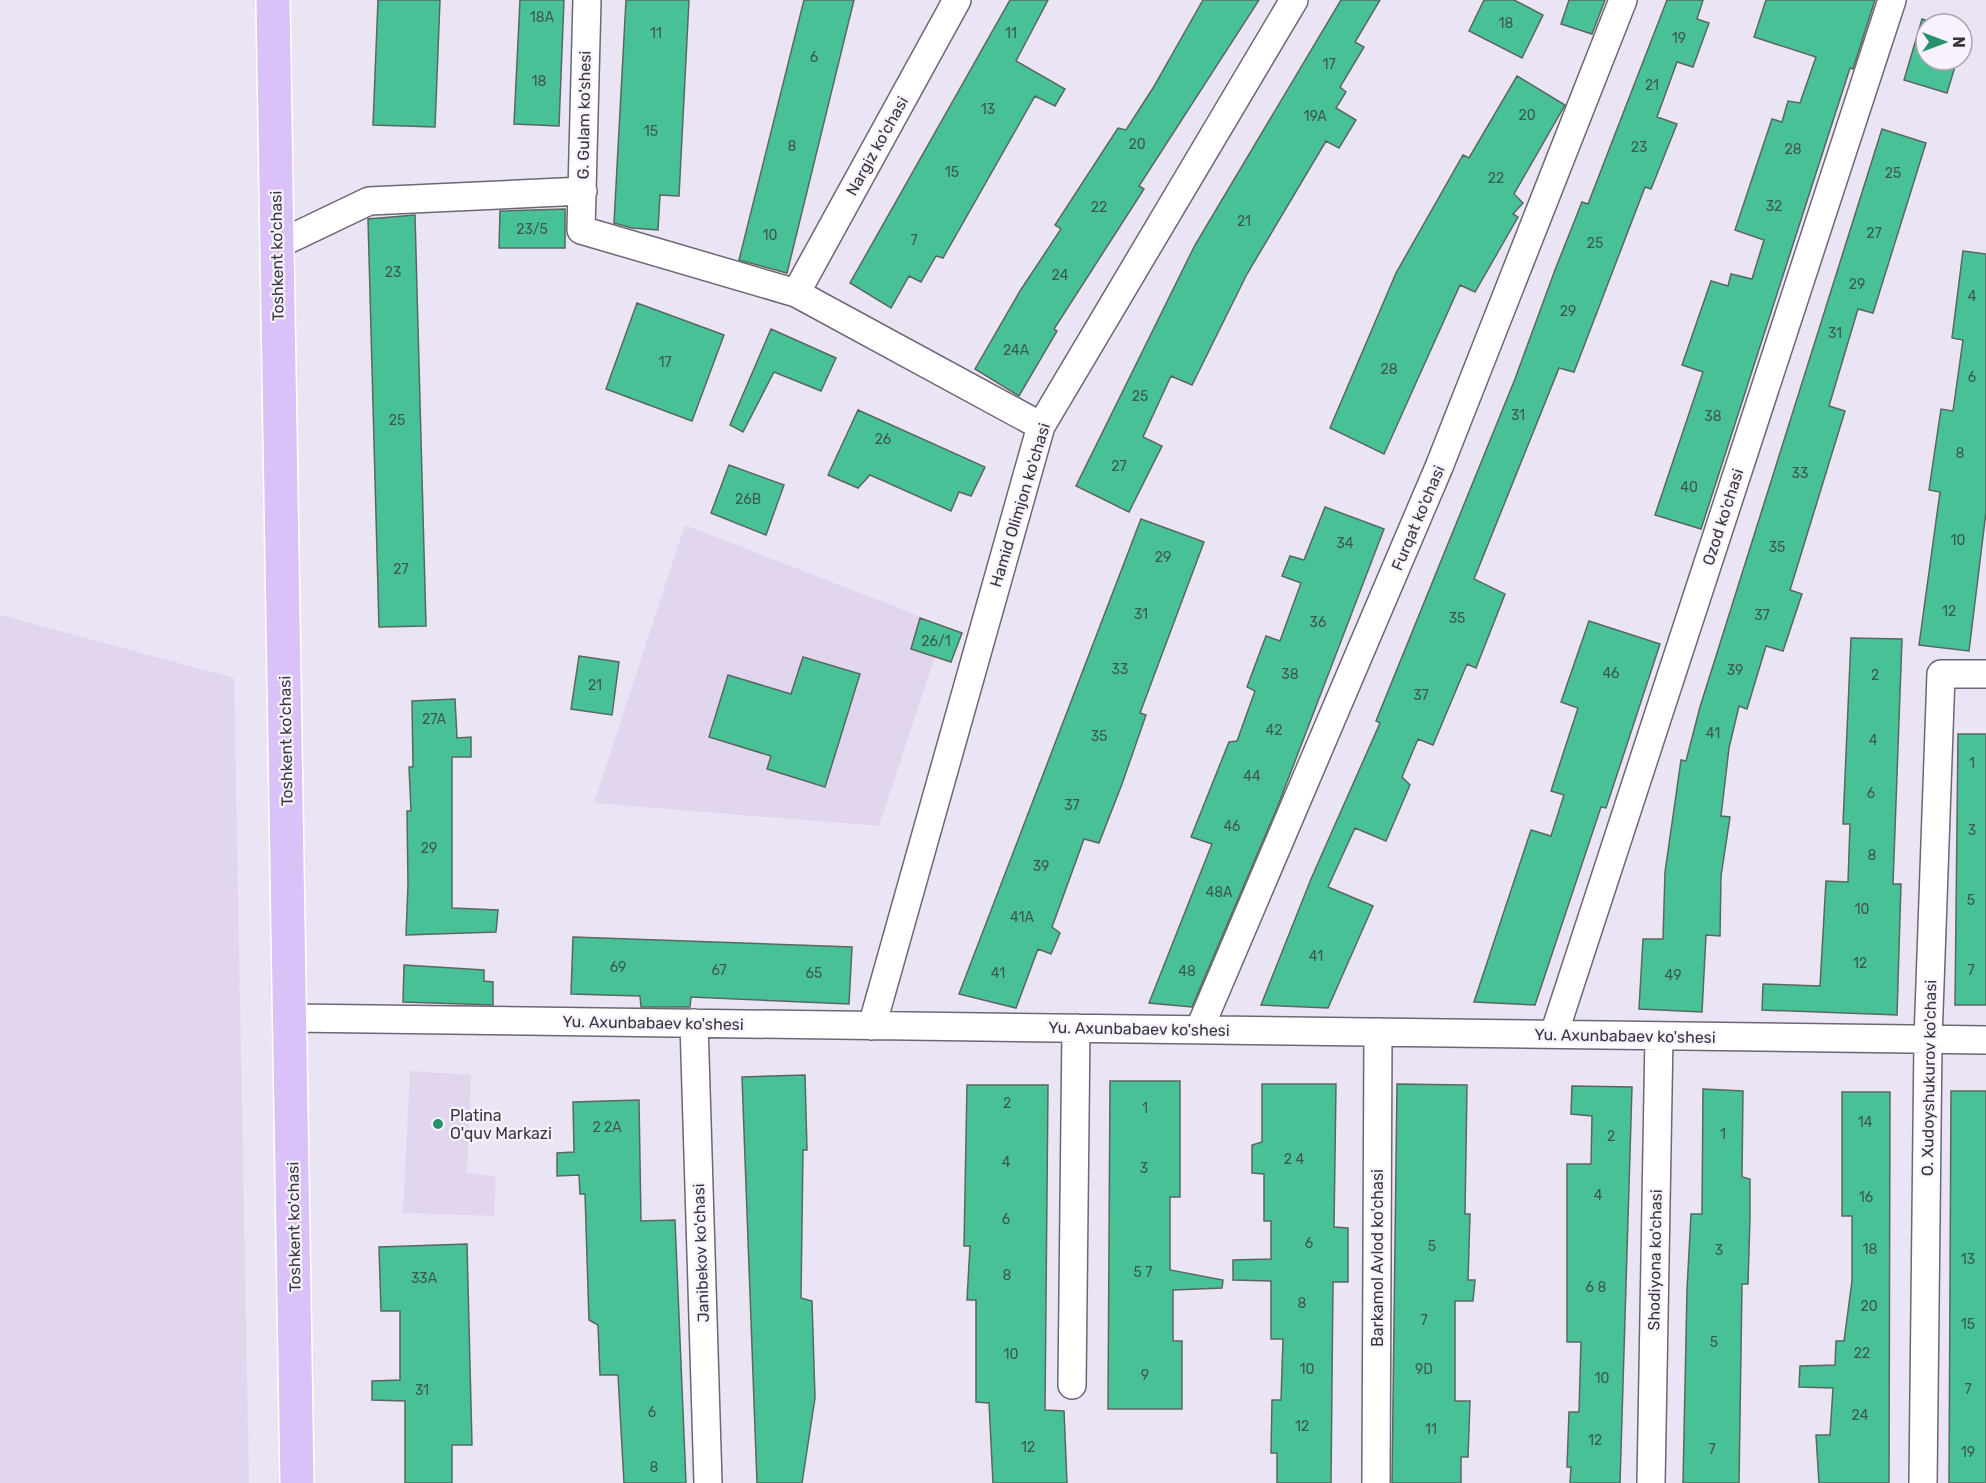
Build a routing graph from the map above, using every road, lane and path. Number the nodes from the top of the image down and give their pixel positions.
1 (273, 0) edge
2 (587, 0) edge
3 (957, 0) edge
4 (1294, 0) edge
5 (1623, 0) edge
6 (1892, 0) edge
7 (583, 191) junction
8 (277, 244) junction
9 (796, 293) junction
10 (1041, 426) junction
11 (1986, 674) edge
12 (291, 1018) junction
13 (694, 1023) junction
14 (873, 1026) junction
15 (1076, 1028) junction
16 (1199, 1030) junction
17 (1378, 1032) junction
18 (1554, 1035) junction
19 (1659, 1036) junction
20 (1928, 1040) junction
21 (1986, 1040) edge
22 (1072, 1385) dead end
23 (297, 1483) edge
24 (708, 1483) edge
25 (1376, 1483) edge
26 (1652, 1483) edge
27 (1923, 1483) edge

1 - 8 highway, Toshkent ko'chasi
2 - 7 street, G. Gulam ko'shesi
3 - 9 street, Nargiz ko'chasi
4 - 10 street, Hamid Olimjon ko'chasi
5 - 16 street, Furqat ko'chasi
6 - 18 street, Ozod ko'chasi
7 - 8 street
7 - 9 street, G. Gulam ko'shesi
8 - 12 highway, Toshkent ko'chasi
9 - 10 street
10 - 14 street, Hamid Olimjon ko'chasi
11 - 20 street, O. Xudoyshukurov ko'chasi
12 - 13 street, Yu. Axunbabaev ko'shesi
12 - 23 highway, Toshkent ko'chasi
13 - 14 street, Yu. Axunbabaev ko'shesi
13 - 24 street, Janibekov ko'chasi
14 - 15 street, Yu. Axunbabaev ko'shesi
15 - 16 street, Yu. Axunbabaev ko'shesi
15 - 22 street
16 - 17 street, Yu. Axunbabaev ko'shesi
17 - 18 street, Yu. Axunbabaev ko'shesi
17 - 25 street, Barkamol Avlod ko'chasi
18 - 19 street, Yu. Axunbabaev ko'shesi
19 - 20 street, Yu. Axunbabaev ko'shesi
19 - 26 street, Shodiyona ko'chasi
20 - 21 street, Yu. Axunbabaev ko'shesi
20 - 27 street, O. Xudoyshukurov ko'chasi

